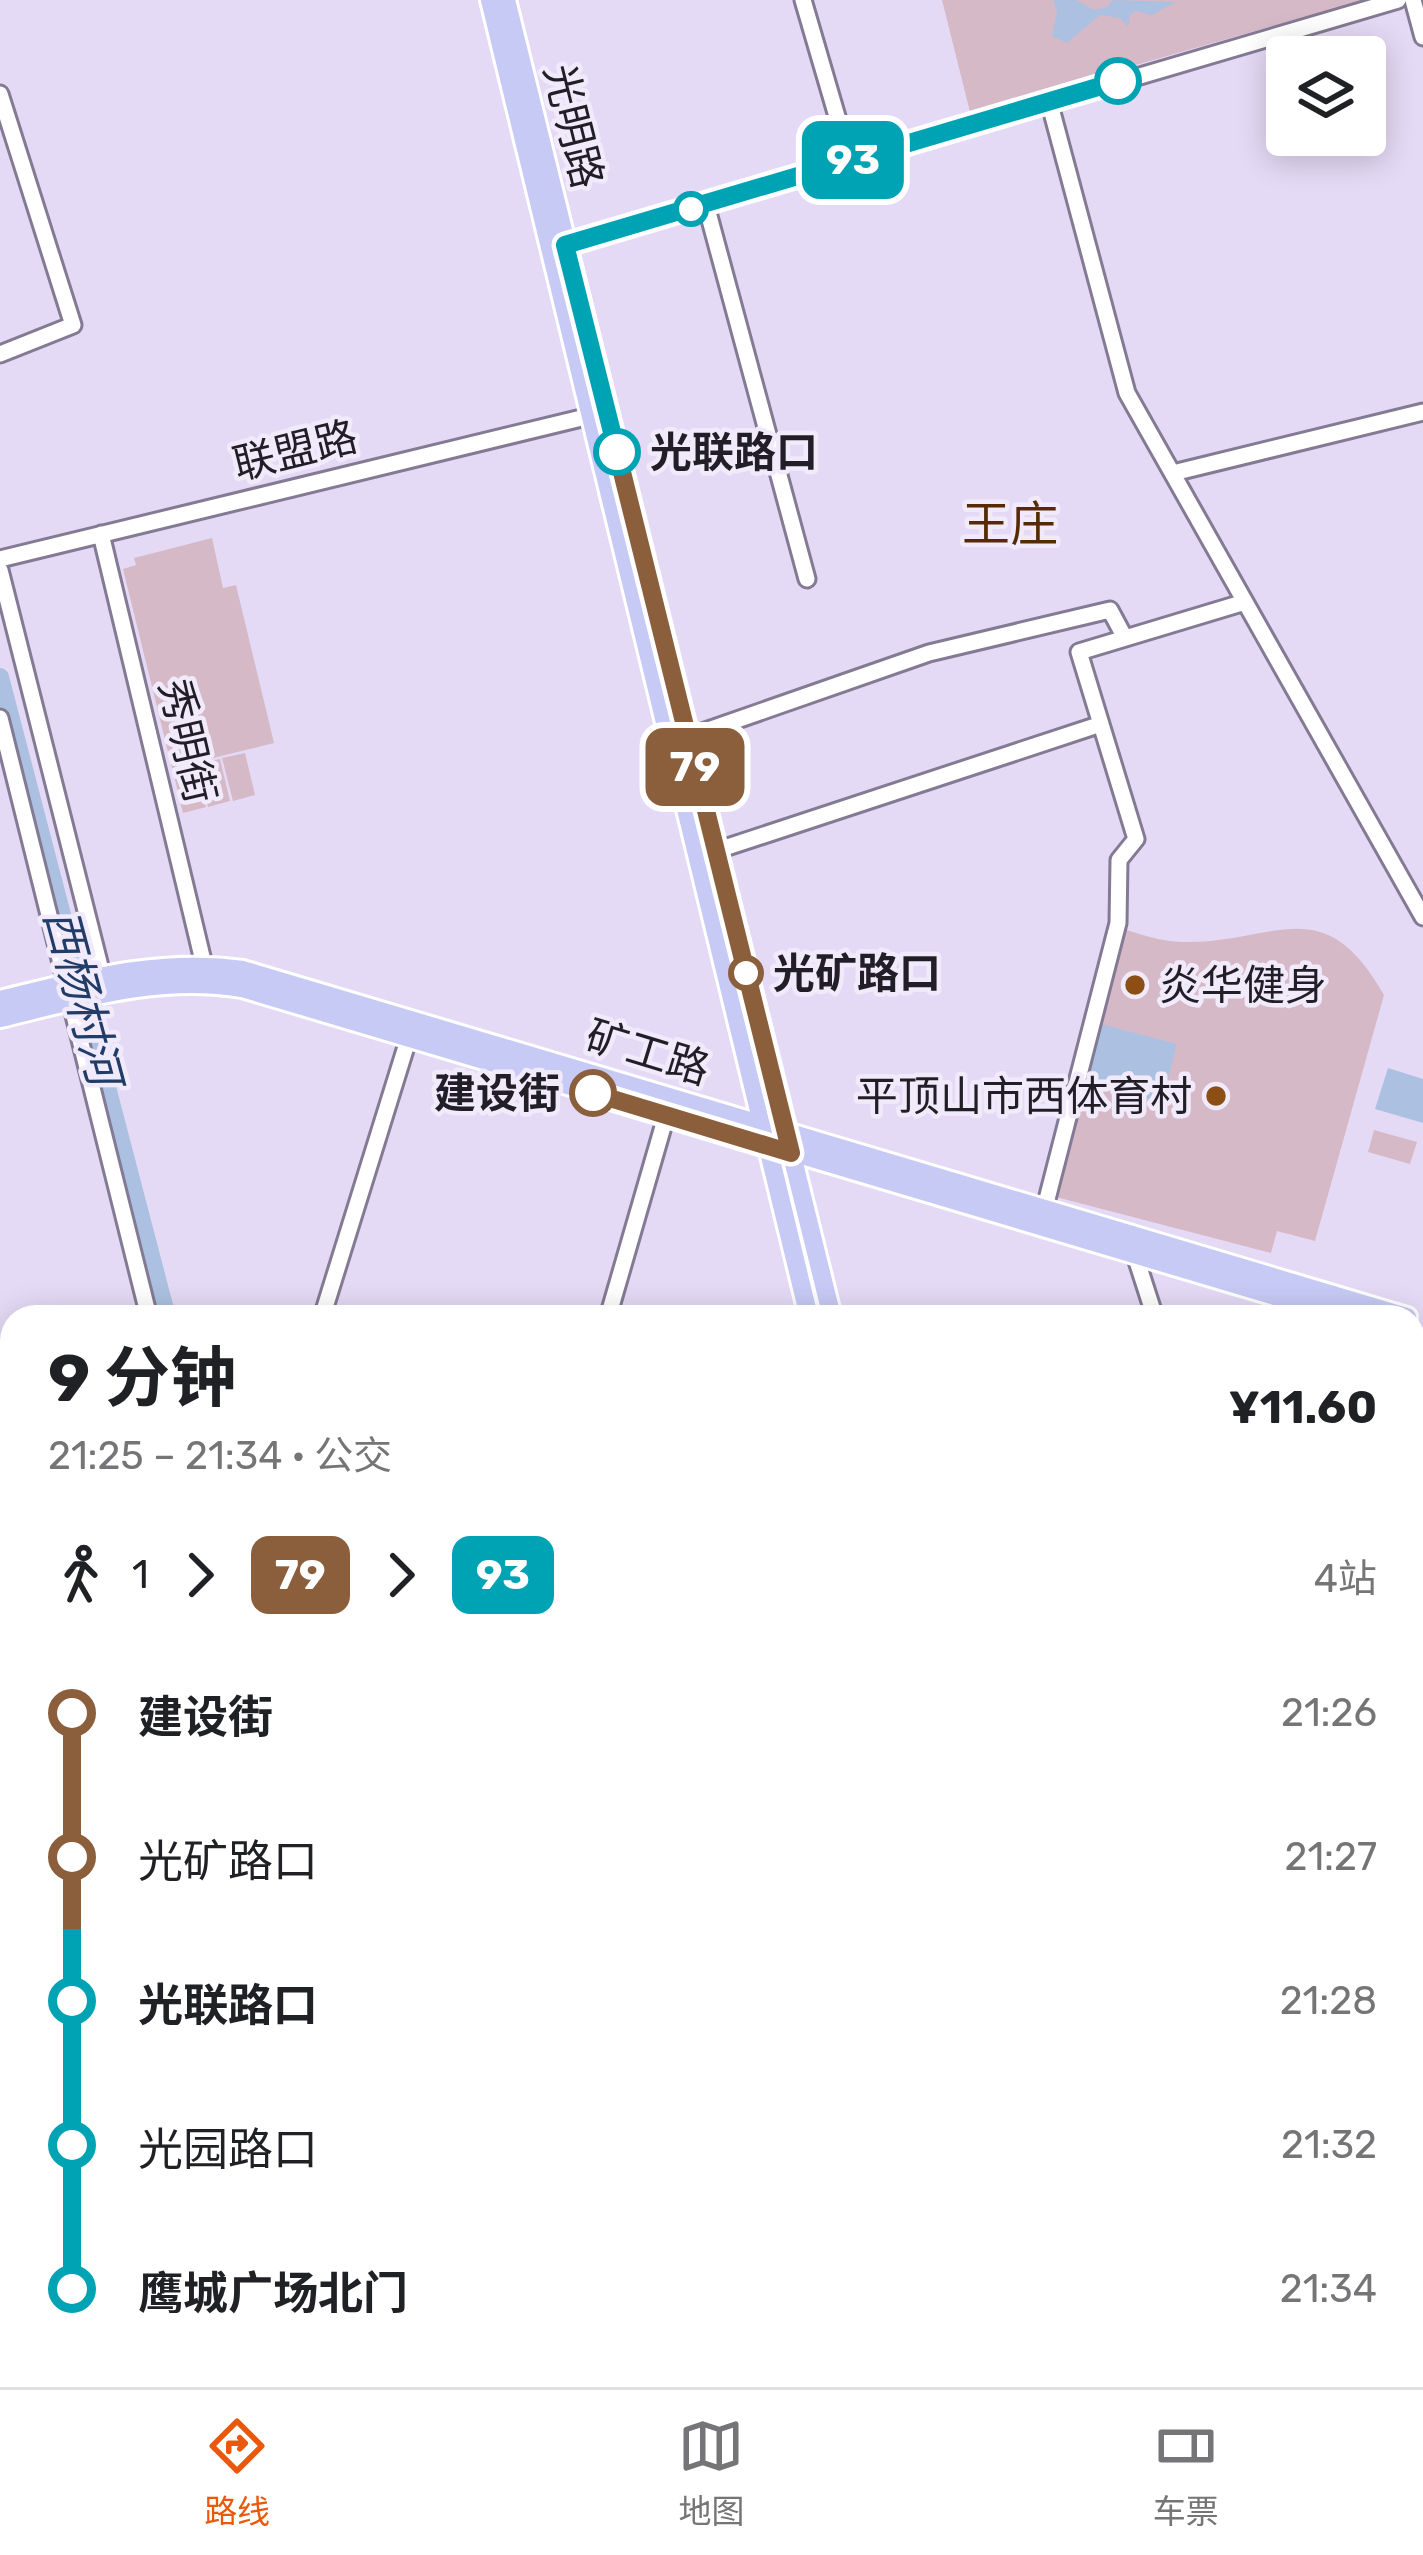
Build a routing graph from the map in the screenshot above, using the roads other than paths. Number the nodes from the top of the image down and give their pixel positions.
1 (490, 0) edge
2 (506, 0) edge
3 (803, 0) edge
4 (1398, 0) edge
5 (1413, 0) edge
6 (1423, 37) edge
7 (0, 94) edge
8 (1049, 101) junction
9 (850, 161) junction
10 (706, 205) junction
11 (558, 247) junction
12 (0, 354) edge
13 (1423, 412) edge
14 (599, 413) junction
15 (1173, 473) junction
16 (101, 535) junction
17 (0, 560) edge
18 (0, 570) edge
19 (807, 579) dead end
20 (1245, 602) junction
21 (1125, 638) junction
22 (0, 718) edge
23 (1101, 724) junction
24 (688, 737) junction
25 (708, 853) junction
26 (1423, 917) edge
27 (204, 965) junction
28 (99, 985) junction
29 (70, 992) junction
30 (0, 1000) edge
31 (0, 1018) edge
32 (409, 1037) junction
33 (669, 1106) junction
34 (761, 1124) junction
35 (785, 1131) junction
36 (767, 1146) junction
37 (791, 1153) junction
38 (1045, 1207) junction
39 (1135, 1255) junction
40 (146, 1305) edge
41 (326, 1305) edge
42 (611, 1305) edge
43 (806, 1305) edge
44 (829, 1305) edge
45 (1151, 1305) edge
46 (1305, 1305) edge
47 (1367, 1305) edge

1 - 11 main road, 光明路
2 - 11 main road, 光明路
3 - 9 street
4 - 8 street
5 - 6 street
7 - 12 street
8 - 9 street
8 - 15 street
9 - 10 street
10 - 11 street
10 - 19 street
11 - 14 main road, 光明路
13 - 15 street
14 - 16 street, 联盟路
14 - 24 main road, 光明路
14 - 25 main road, 光明路
15 - 20 street
16 - 17 street, 联盟路
16 - 27 street, 秀明街
18 - 28 street
20 - 21 street
20 - 26 street
21 - 23 street
21 - 24 street
22 - 29 street
23 - 25 street
23 - 38 street
24 - 25 main road, 光明路
25 - 34 main road, 光明路
25 - 35 main road, 光明路
27 - 28 main road, 矿工路
27 - 33 main road, 矿工路
28 - 29 main road, 矿工路
28 - 32 main road, 矿工路
29 - 30 main road, 矿工路
29 - 31 main road, 矿工路
29 - 40 street
32 - 33 main road, 矿工路
32 - 41 street
33 - 34 main road, 矿工路
33 - 36 main road, 矿工路
33 - 42 street
34 - 35 main road, 矿工路
34 - 36 main road, 光明路
35 - 37 main road, 光明路
35 - 38 main road, 矿工路
36 - 37 main road, 矿工路
36 - 43 main road, 光明路
37 - 39 main road, 矿工路
37 - 44 main road, 光明路
38 - 47 main road, 矿工路
39 - 45 street
39 - 46 main road, 矿工路

